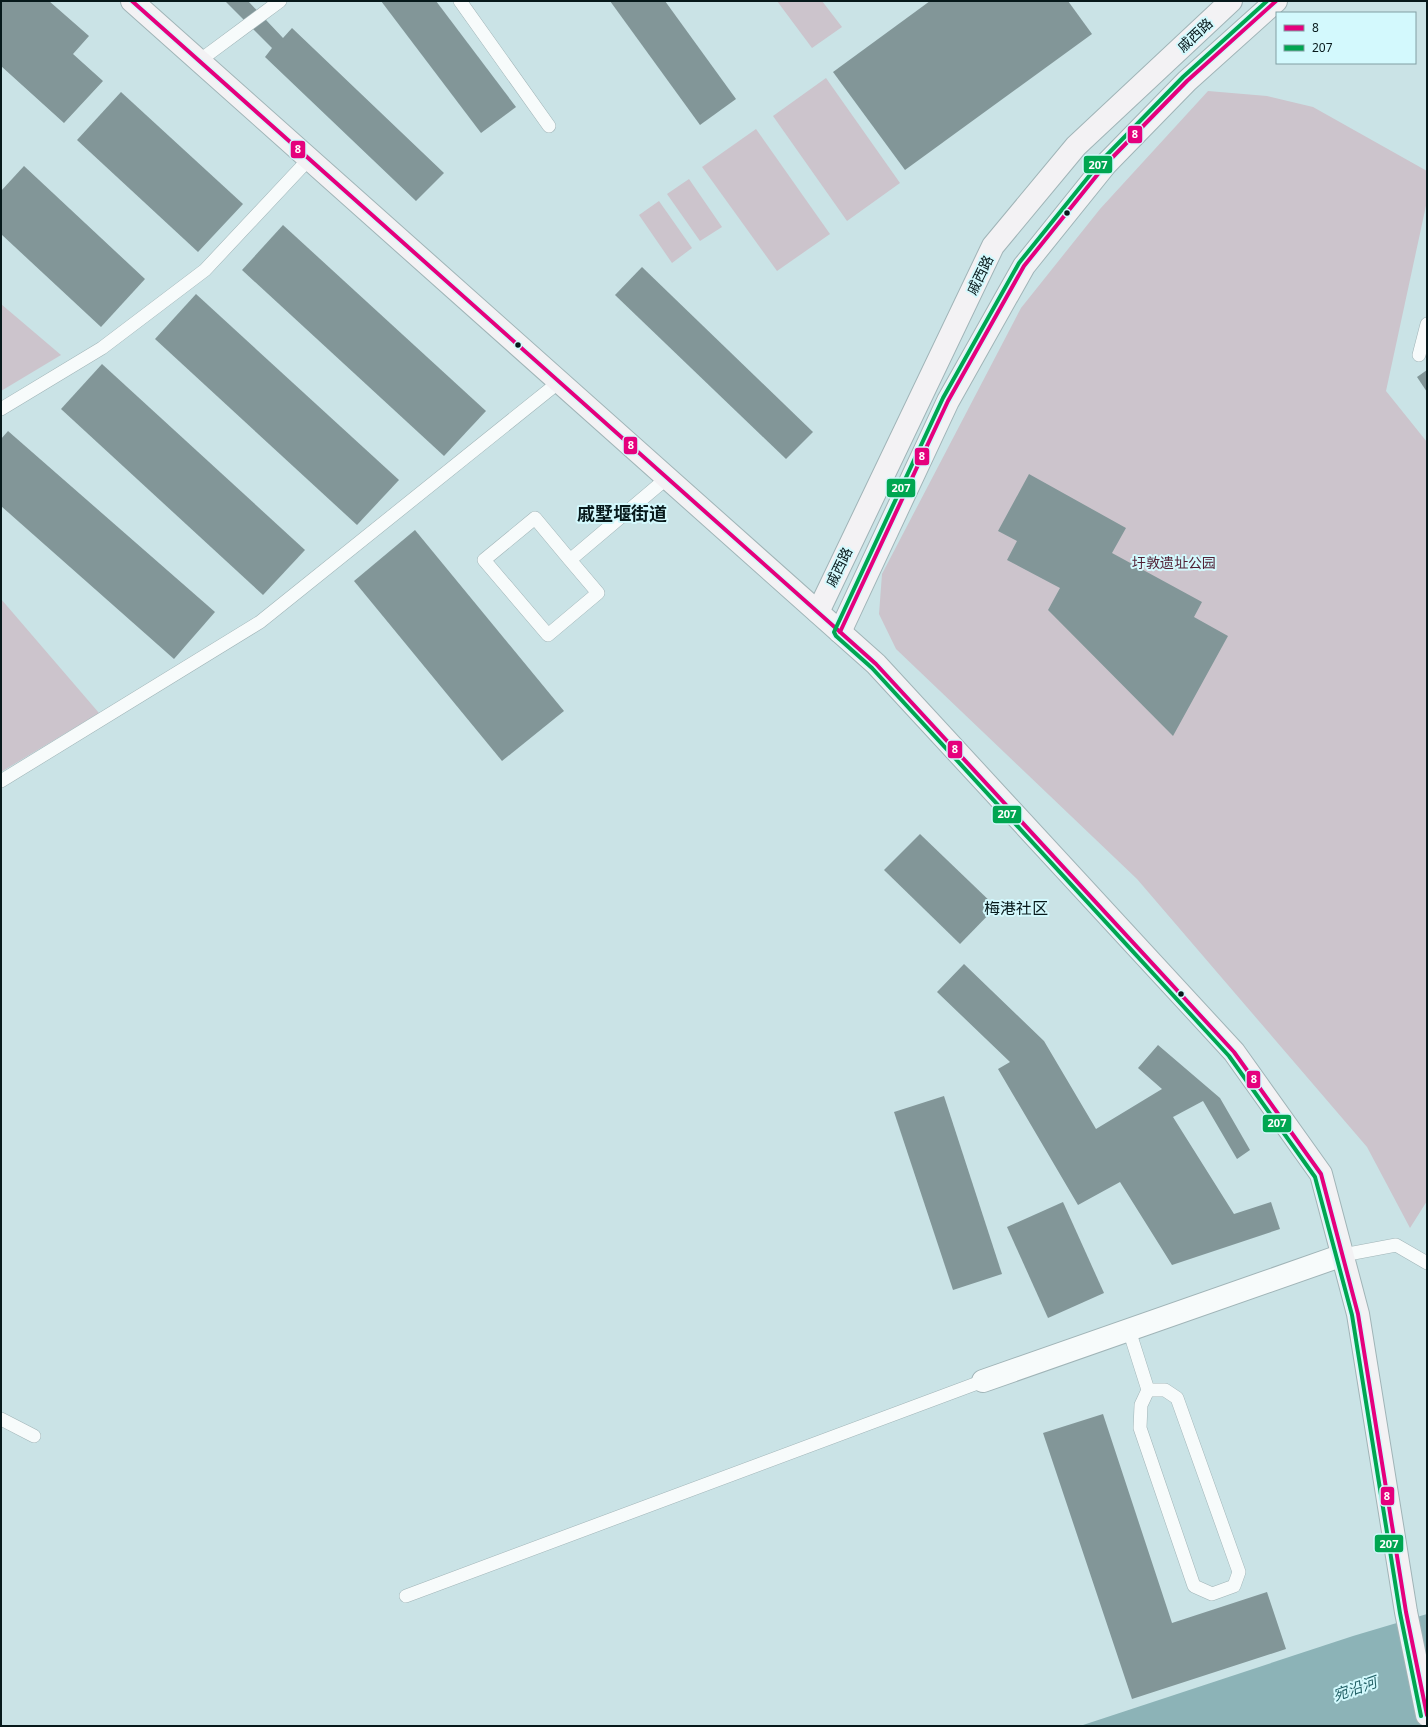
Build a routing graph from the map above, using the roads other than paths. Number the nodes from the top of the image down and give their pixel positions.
1 (132, 1) edge
2 (280, 1) edge
3 (460, 1) edge
4 (1231, 1) edge
5 (1276, 1) edge
6 (199, 61) junction
7 (549, 126) dead end
8 (309, 159) junction
9 (1427, 324) edge
10 (1419, 355) dead end
11 (559, 382) junction
12 (1, 410) edge
13 (667, 478) junction
14 (570, 560) junction
15 (818, 612) junction
16 (840, 632) junction
17 (1, 781) edge
18 (1343, 1255) junction
19 (1427, 1263) edge
20 (1129, 1330) junction
21 (983, 1381) joint
22 (1148, 1390) junction
23 (1, 1419) edge
24 (34, 1436) dead end
25 (406, 1596) dead end
26 (1427, 1715) edge

1 - 6 street
2 - 6 lane
3 - 7 lane
4 - 15 street, 戚西路
5 - 16 street, 戚西路
6 - 8 street
8 - 11 street
8 - 12 lane
9 - 10 lane
11 - 13 street
11 - 17 lane
13 - 14 lane
13 - 15 street
14 - 14 lane
15 - 16 street
16 - 18 street
18 - 19 lane
18 - 20 street
18 - 26 street
20 - 21 street
20 - 22 lane
21 - 25 lane
22 - 22 lane
23 - 24 lane

